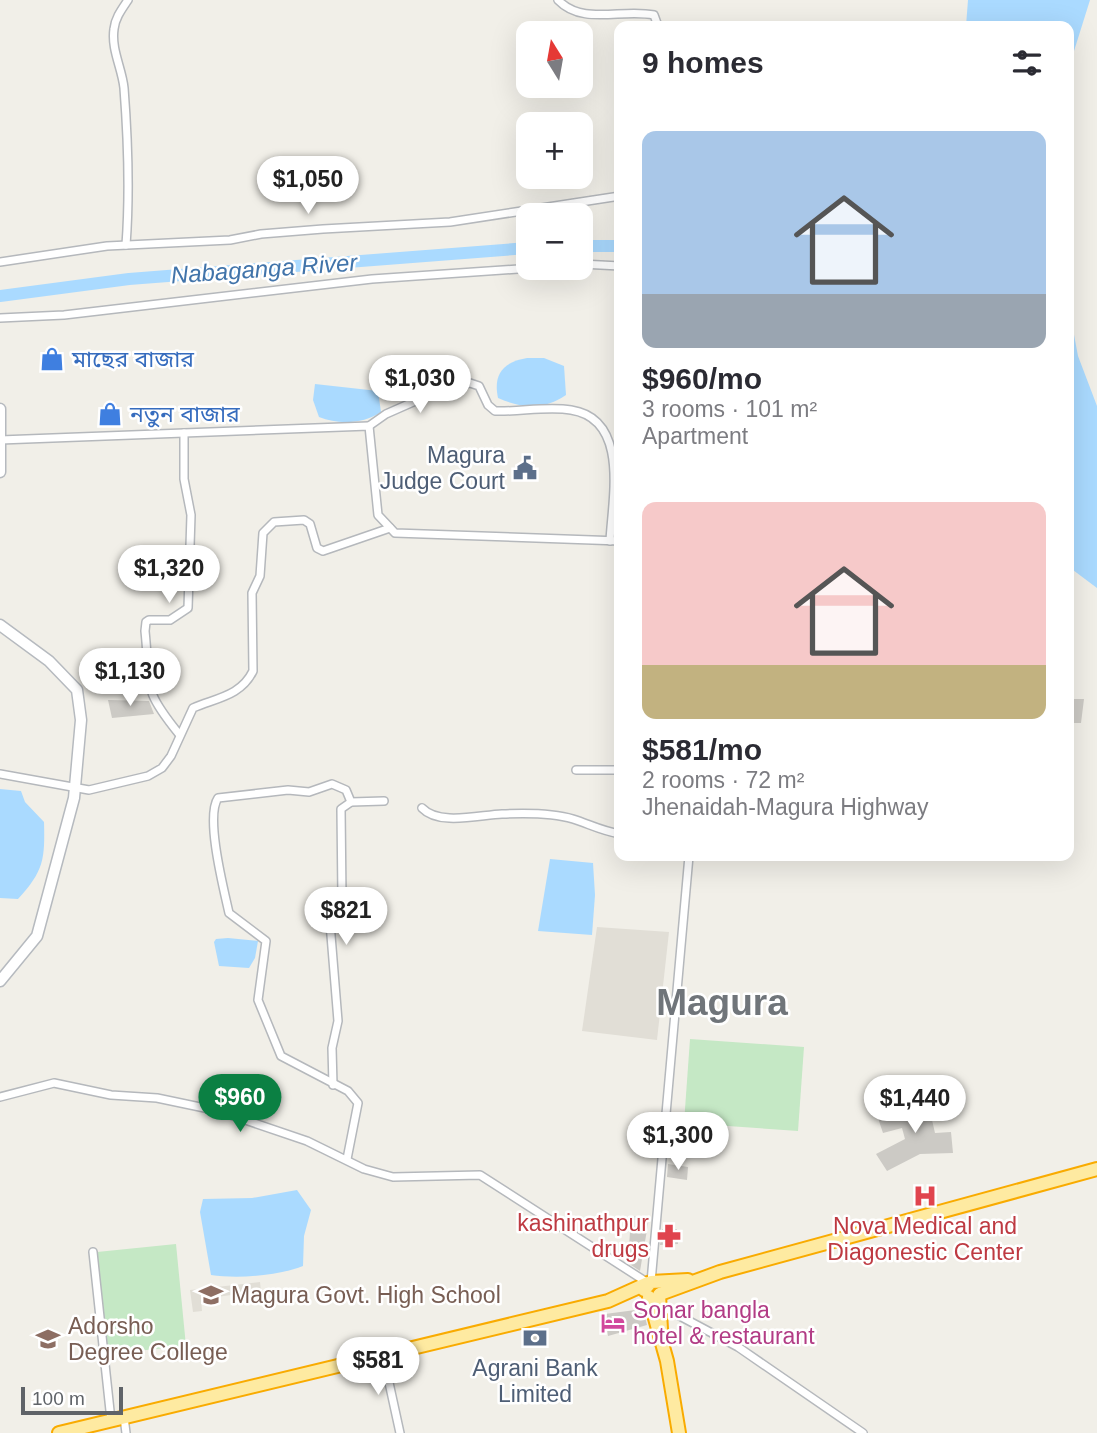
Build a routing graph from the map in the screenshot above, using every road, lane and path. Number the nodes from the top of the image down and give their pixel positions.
1 (128, 0) edge
2 (558, 0) edge
3 (656, 21) edge
4 (614, 197) edge
5 (126, 245) junction
6 (0, 262) edge
7 (593, 265) edge
8 (614, 266) edge
9 (516, 269) edge
10 (0, 318) edge
11 (0, 410) edge
12 (369, 426) junction
13 (184, 433) junction
14 (1, 440) edge
15 (0, 472) edge
16 (390, 528) junction
17 (611, 541) joint
18 (0, 625) edge
19 (179, 734) junction
20 (576, 770) dead end
21 (614, 770) edge
22 (0, 774) edge
23 (75, 788) junction
24 (384, 801) dead end
25 (351, 802) junction
26 (422, 808) dead end
27 (614, 834) edge
28 (689, 861) edge
29 (0, 981) edge
30 (333, 1085) junction
31 (0, 1097) edge
32 (347, 1160) junction
33 (1097, 1169) edge
34 (93, 1252) dead end
35 (654, 1292) junction
36 (383, 1355) junction
37 (117, 1419) junction
38 (59, 1433) edge
39 (126, 1433) edge
40 (400, 1433) edge
41 (679, 1433) edge
42 (863, 1433) edge

1 - 5 street
2 - 3 street
4 - 5 street
5 - 6 street
7 - 8 street
9 - 10 street
11 - 14 main road
12 - 13 street
12 - 16 street
12 - 17 street
13 - 14 street
13 - 19 street
14 - 15 main road
16 - 17 street
16 - 19 street
18 - 23 main road
19 - 23 street
20 - 21 street
22 - 23 street
23 - 29 main road
24 - 25 street
25 - 30 street
25 - 30 street
26 - 27 street
28 - 35 street
30 - 32 street
31 - 32 street
32 - 35 street
33 - 35 highway
34 - 37 street
35 - 36 highway
35 - 41 highway
35 - 42 street
36 - 37 highway
36 - 40 street
37 - 38 highway
37 - 39 street

